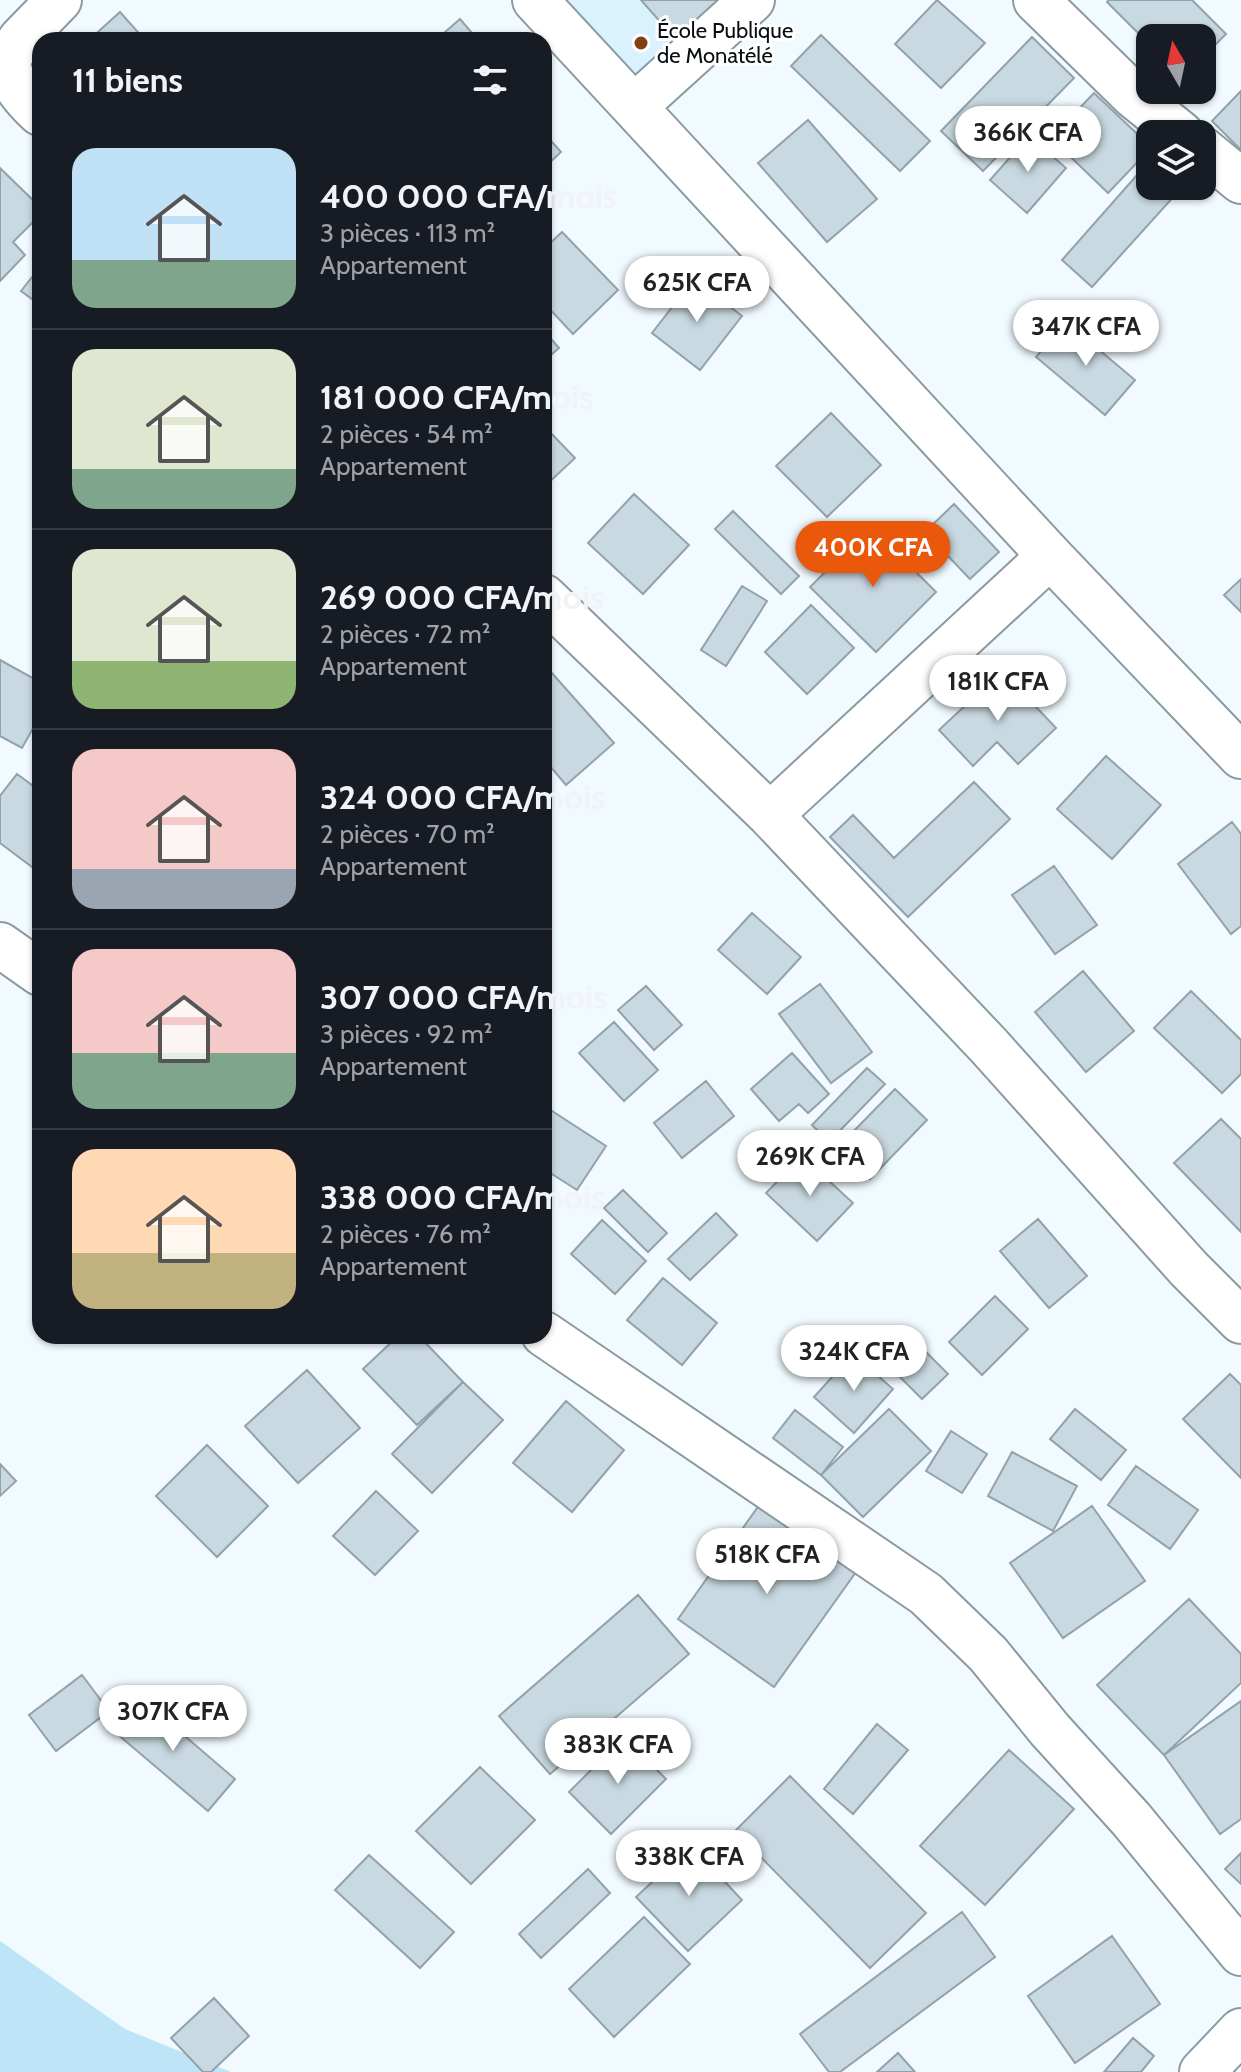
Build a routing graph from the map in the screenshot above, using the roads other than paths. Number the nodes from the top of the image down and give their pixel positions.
1 (59, 0) edge
2 (535, 0) edge
3 (752, 0) edge
4 (1036, 0) edge
5 (32, 105) edge
6 (635, 106) junction
7 (1164, 120) edge
8 (1216, 160) edge
9 (1241, 181) edge
10 (1050, 556) junction
11 (552, 605) edge
12 (1241, 756) edge
13 (770, 815) junction
14 (0, 945) edge
15 (32, 967) edge
16 (1241, 1321) edge
17 (552, 1339) edge
18 (1241, 1953) edge
19 (1241, 2031) edge
20 (1202, 2072) edge

1 - 5 street
2 - 6 street
3 - 6 street
4 - 7 street
6 - 10 street
8 - 9 street
10 - 12 street
10 - 13 street
11 - 13 street
13 - 16 street
14 - 15 street
17 - 18 street
19 - 20 street

